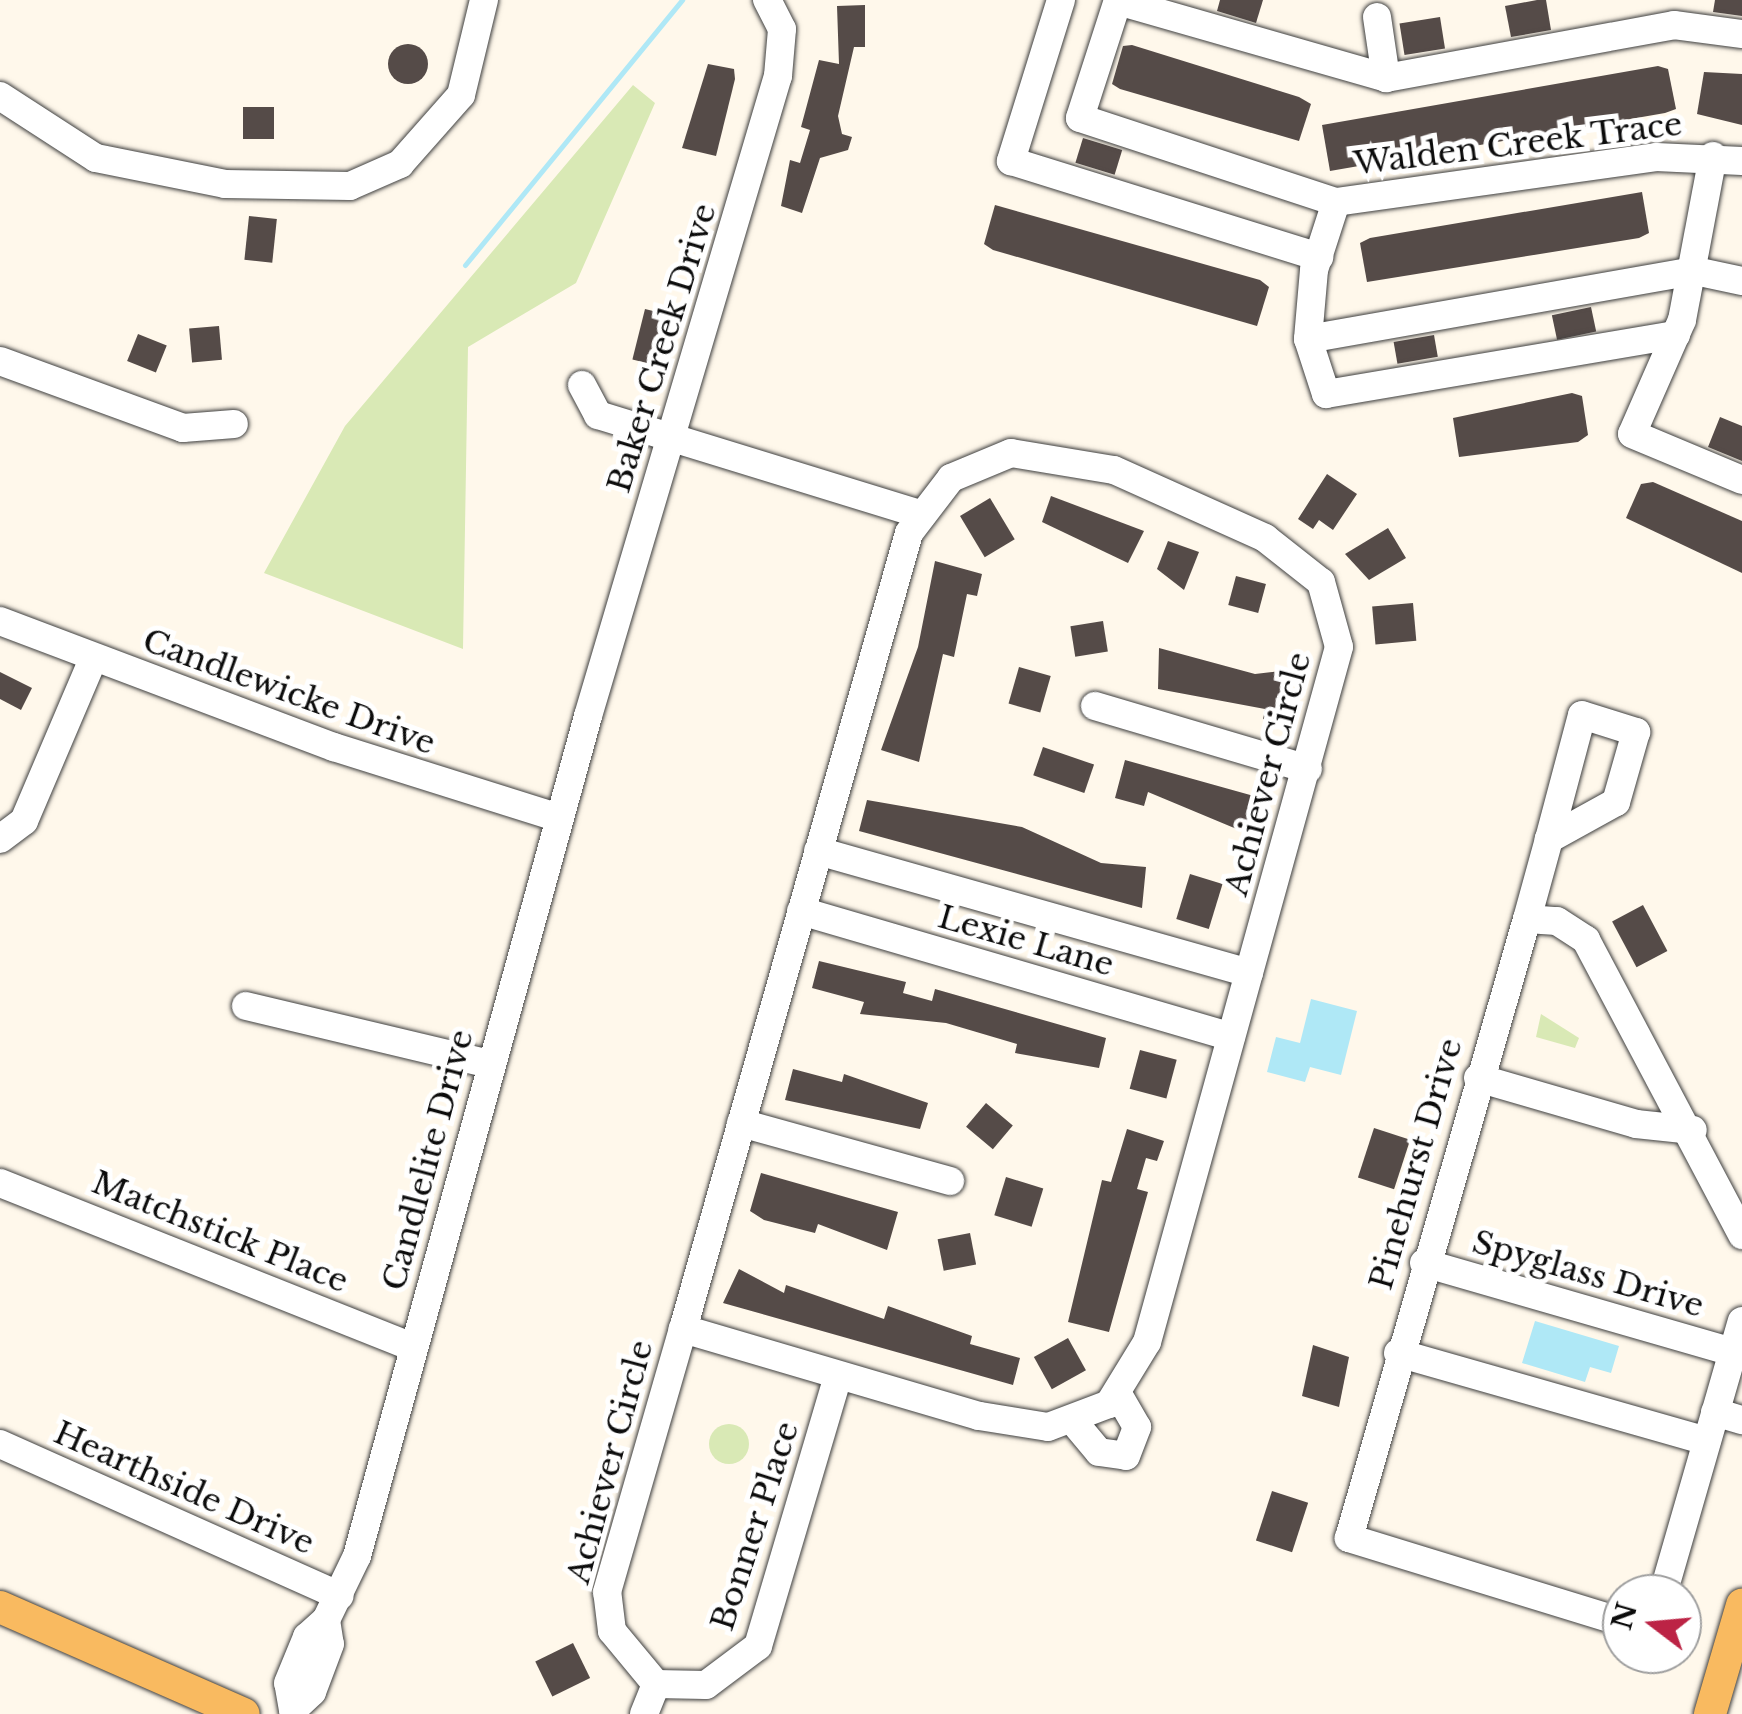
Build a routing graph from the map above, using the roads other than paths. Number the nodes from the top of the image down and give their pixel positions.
1 (484, 0) edge
2 (767, 0) edge
3 (1061, 0) edge
4 (1118, 0) edge
5 (1377, 17) dead end
6 (1742, 34) edge
7 (1386, 78) junction
8 (0, 96) edge
9 (1713, 156) junction
10 (1742, 161) edge
11 (1336, 202) junction
12 (1318, 257) junction
13 (1695, 272) junction
14 (1742, 281) edge
15 (1676, 335) junction
16 (1308, 339) junction
17 (0, 362) edge
18 (582, 385) dead end
19 (234, 424) dead end
20 (672, 438) junction
21 (1742, 480) edge
22 (917, 514) junction
23 (0, 621) edge
24 (93, 659) junction
25 (1095, 706) dead end
26 (588, 716) joint
27 (1308, 768) junction
28 (560, 818) junction
29 (1548, 839) dead end
30 (0, 840) edge
31 (818, 851) junction
32 (801, 911) junction
33 (1527, 919) junction
34 (1249, 973) junction
35 (246, 1006) dead end
36 (1231, 1037) junction
37 (490, 1064) junction
38 (1478, 1078) junction
39 (741, 1123) junction
40 (1693, 1130) junction
41 (950, 1180) dead end
42 (0, 1182) edge
43 (1742, 1234) edge
44 (1424, 1263) junction
45 (1742, 1321) edge
46 (683, 1329) junction
47 (413, 1347) junction
48 (1733, 1352) junction
49 (1398, 1353) junction
50 (838, 1376) junction
51 (1117, 1394) junction
52 (1730, 1403) edge
53 (1073, 1421) junction
54 (1707, 1442) junction
55 (0, 1444) edge
56 (1669, 1574) edge
57 (1742, 1605) edge
58 (0, 1608) edge
59 (333, 1608) junction
60 (1602, 1616) edge
61 (656, 1684) junction
62 (292, 1712) edge
63 (244, 1714) edge
64 (644, 1714) edge
65 (1710, 1714) edge

1 - 8 street
2 - 20 street, Baker Creek Drive
3 - 12 street
4 - 7 street
4 - 11 street, Walden Creek Trace
5 - 7 street
6 - 7 street
9 - 10 street, Walden Creek Trace
9 - 11 street, Walden Creek Trace
9 - 13 street
11 - 12 street
12 - 16 street
13 - 14 street
13 - 15 street
13 - 16 street
15 - 16 street
15 - 21 street
17 - 19 street
18 - 20 street
20 - 22 street
20 - 26 street, Baker Creek Drive
22 - 27 street, Achiever Circle
22 - 31 street, Achiever Circle
23 - 24 street, Candlewicke Drive
24 - 28 street, Candlewicke Drive
24 - 30 street
25 - 27 street
26 - 28 street, Candlelite Drive
27 - 34 street, Achiever Circle
28 - 37 street, Candlelite Drive
29 - 33 street, Pinehurst Drive
31 - 32 street, Achiever Circle
31 - 34 street, Lexie Lane
32 - 36 street, Lexie Lane
32 - 39 street, Achiever Circle
33 - 38 street, Pinehurst Drive
33 - 40 street
34 - 36 street, Achiever Circle
35 - 37 street
36 - 51 street, Achiever Circle
37 - 47 street, Candlelite Drive
38 - 40 street
38 - 44 street, Pinehurst Drive
39 - 41 street
39 - 46 street, Achiever Circle
40 - 43 street
42 - 47 street, Matchstick Place
44 - 48 street, Spyglass Drive
44 - 49 street, Pinehurst Drive
45 - 48 street
46 - 50 street, Achiever Circle
46 - 61 street, Achiever Circle
47 - 59 street, Candlelite Drive
48 - 52 street
49 - 54 street
49 - 60 street, Pinehurst Drive
50 - 53 street, Achiever Circle
50 - 61 street, Bonner Place
51 - 53 street, Achiever Circle
51 - 53 street
52 - 54 street
54 - 56 street
55 - 59 street, Hearthside Drive
57 - 65 main road
58 - 63 main road
59 - 62 street, Candlelite Drive
61 - 64 street

